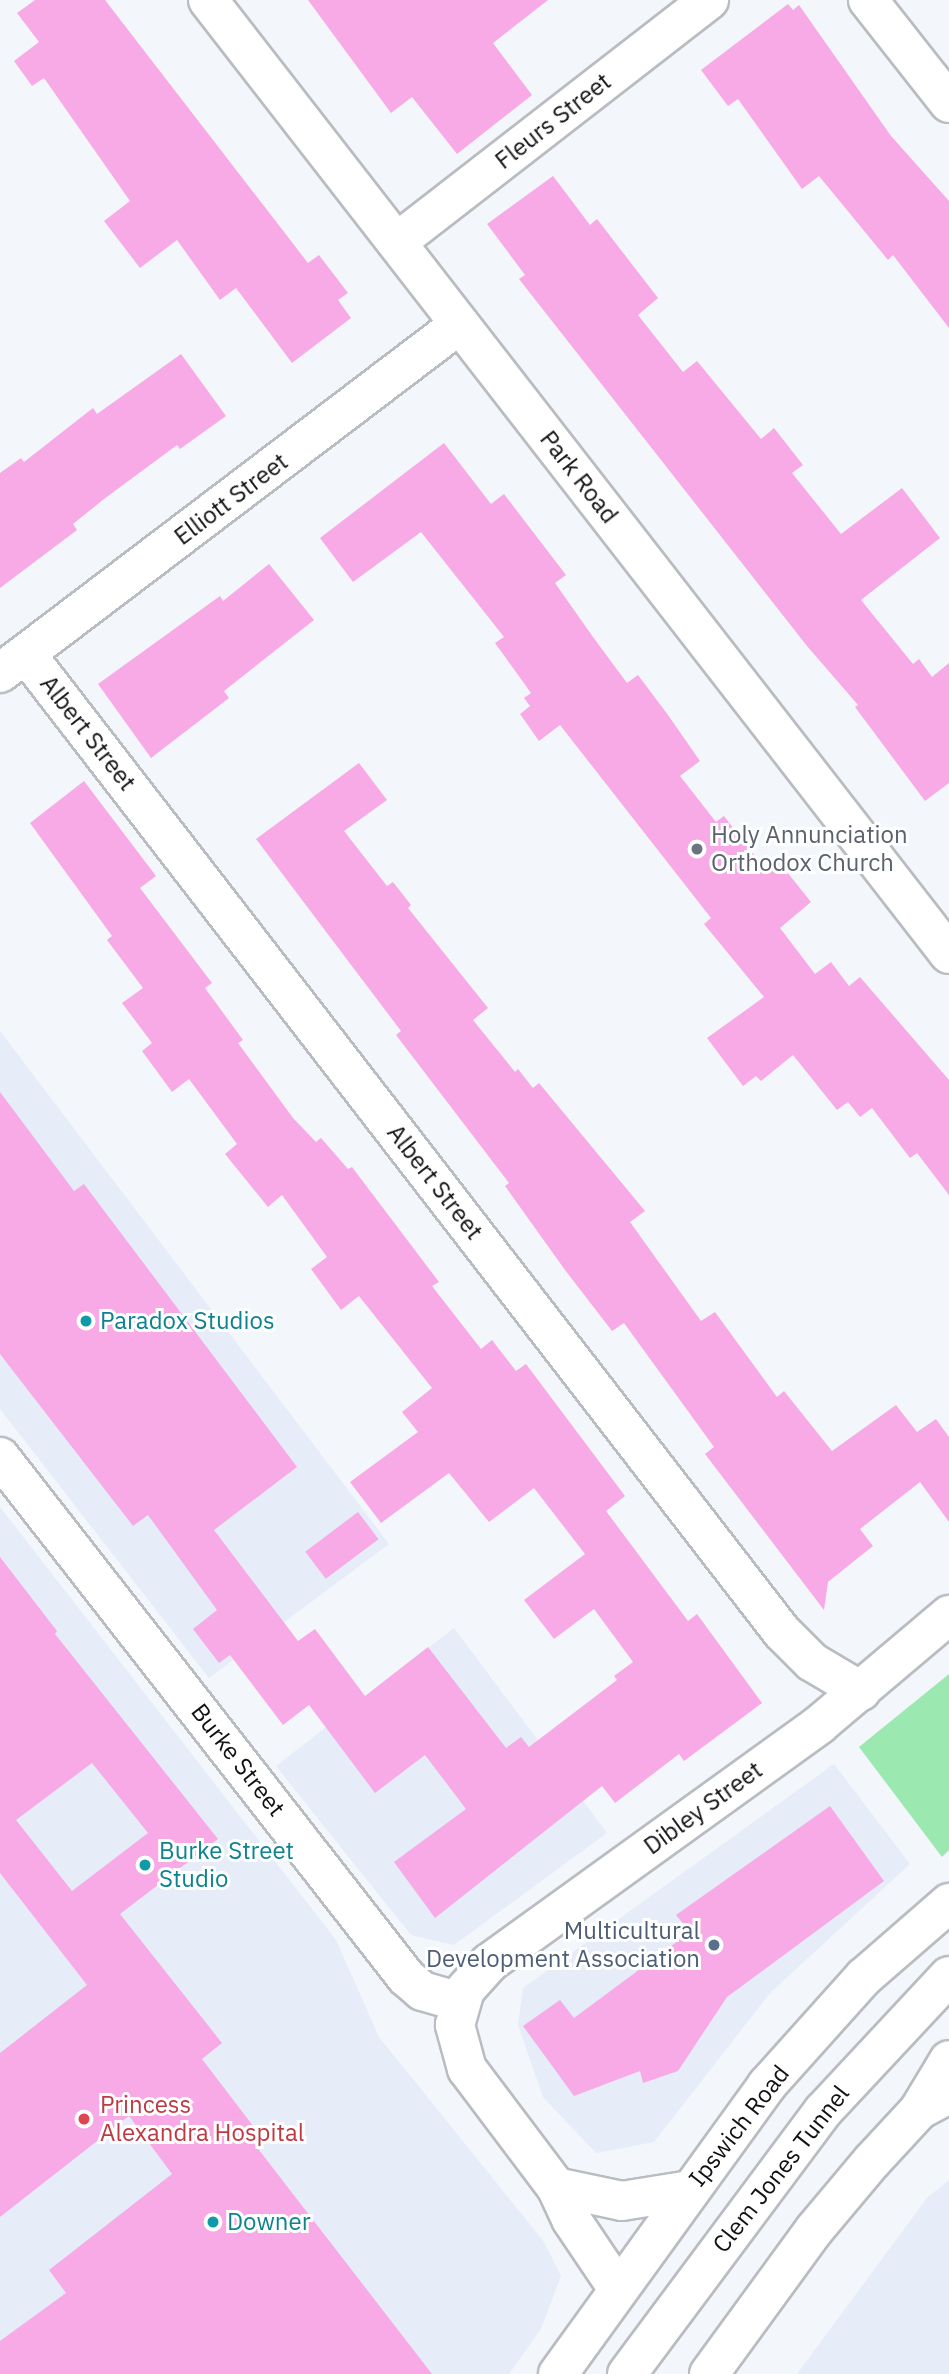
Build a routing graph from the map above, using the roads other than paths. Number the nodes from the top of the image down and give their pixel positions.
1 (208, 0) edge
2 (709, 0) edge
3 (869, 0) edge
4 (949, 103) edge
5 (397, 242) junction
6 (460, 324) junction
7 (13, 663) edge
8 (949, 954) edge
9 (0, 1457) edge
10 (949, 1615) edge
11 (861, 1691) junction
12 (949, 1903) edge
13 (949, 1976) edge
14 (460, 2001) junction
15 (949, 2060) edge
16 (934, 2102) edge
17 (556, 2187) junction
18 (690, 2189) junction
19 (618, 2289) junction
20 (725, 2366) edge
21 (558, 2374) edge
22 (627, 2374) edge

1 - 5 main road, Park Road
2 - 5 main road, Fleurs Street
3 - 4 main road
5 - 6 main road, Park Road
6 - 7 main road, Elliott Street
6 - 8 main road, Park Road
7 - 11 main road, Albert Street
9 - 14 main road, Burke Street
10 - 11 main road, Dibley Street
11 - 14 main road, Dibley Street
12 - 18 main road, Ipswich Road
13 - 22 main road, Clem Jones Tunnel
14 - 17 main road
15 - 16 main road
16 - 20 main road
17 - 18 main road
17 - 19 main road
18 - 19 main road, Ipswich Road
19 - 21 main road, Ipswich Road

